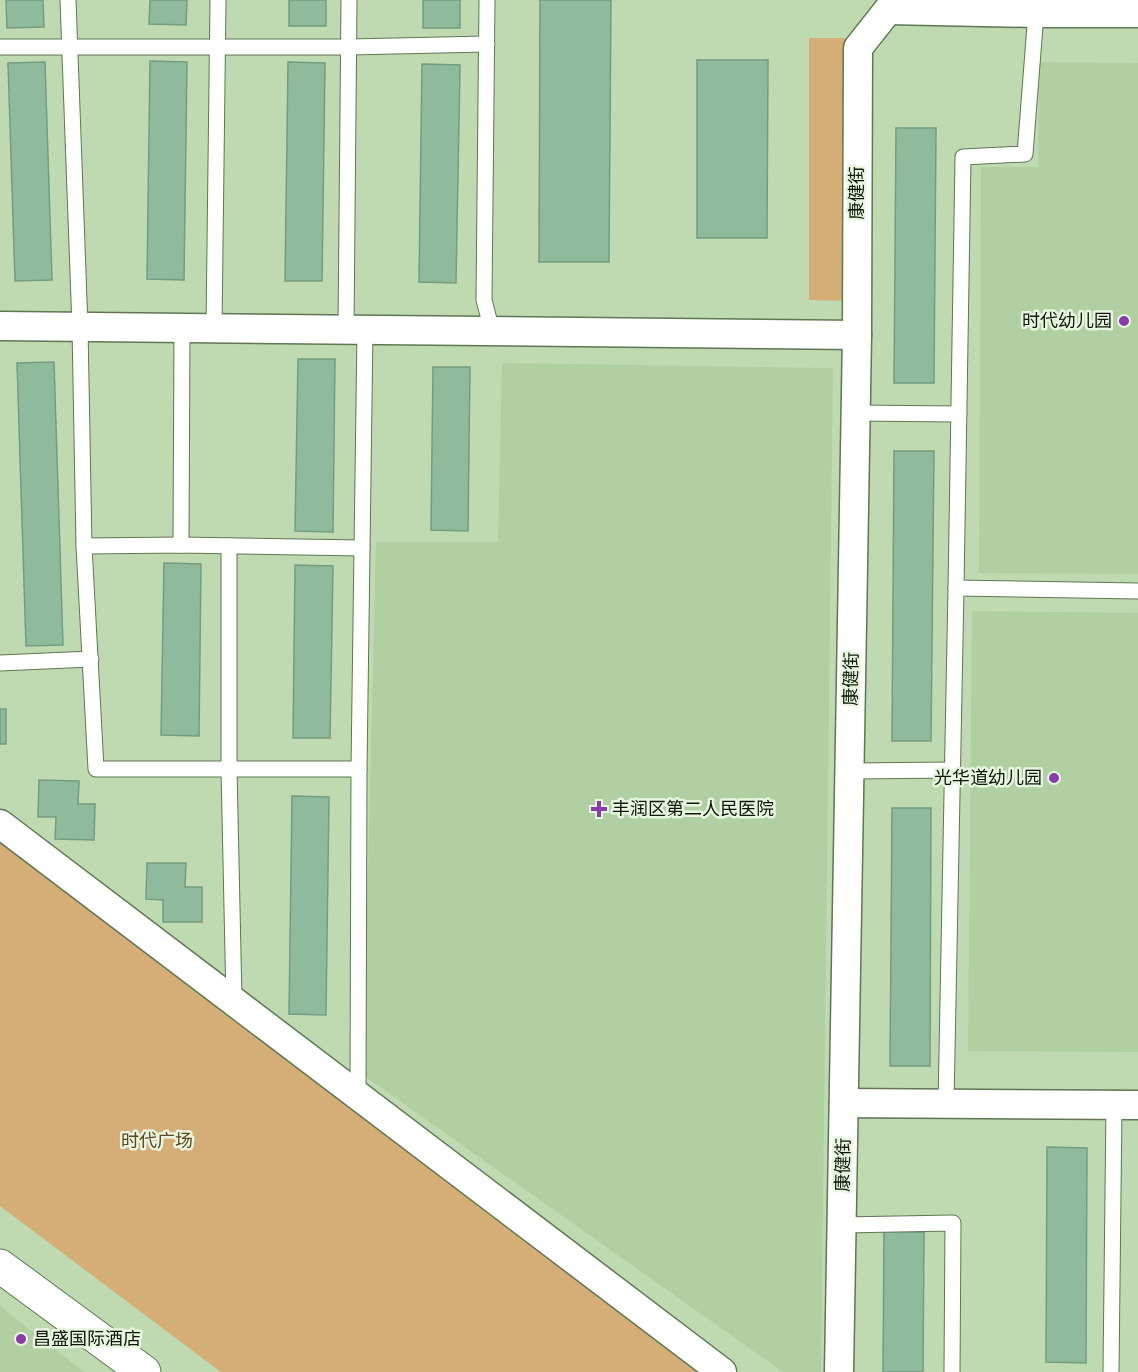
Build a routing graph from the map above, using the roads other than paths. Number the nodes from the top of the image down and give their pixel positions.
1 (68, 0) edge
2 (218, 0) edge
3 (349, 0) edge
4 (487, 0) edge
5 (887, 3) edge
6 (1065, 6) edge
7 (1036, 13) junction
8 (1138, 13) edge
9 (487, 44) junction
10 (0, 47) edge
11 (69, 47) junction
12 (217, 47) junction
13 (349, 47) junction
14 (0, 326) edge
15 (80, 327) junction
16 (182, 328) junction
17 (214, 328) junction
18 (356, 329) junction
19 (492, 331) junction
20 (857, 335) junction
21 (855, 413) junction
22 (959, 414) junction
23 (182, 545) junction
24 (84, 546) junction
25 (229, 546) junction
26 (362, 548) junction
27 (956, 588) junction
28 (1138, 591) edge
29 (91, 659) junction
30 (0, 663) edge
31 (229, 769) junction
32 (358, 769) junction
33 (953, 770) junction
34 (850, 771) junction
35 (0, 824) edge
36 (234, 1000) junction
37 (358, 1096) junction
38 (844, 1103) junction
39 (946, 1104) junction
40 (1126, 1105) edge
41 (842, 1226) junction
42 (0, 1266) edge
43 (144, 1372) edge
44 (722, 1372) edge
45 (839, 1372) edge
46 (952, 1372) edge
47 (1111, 1372) edge

1 - 11 lane
2 - 12 lane
3 - 13 lane
4 - 9 lane
5 - 7 street
5 - 20 street, 康健街
6 - 7 street
6 - 8 street
7 - 22 lane
9 - 13 lane
9 - 19 lane
10 - 11 lane
11 - 12 lane
11 - 15 lane
12 - 13 lane
12 - 17 lane
13 - 18 lane
14 - 15 street
15 - 16 street
15 - 24 lane
16 - 17 street
16 - 23 lane
17 - 18 street
18 - 19 street
18 - 26 lane
19 - 20 street
20 - 21 street, 康健街
21 - 22 lane
21 - 34 street, 康健街
22 - 27 lane
23 - 24 lane
23 - 25 lane
24 - 29 lane
25 - 26 lane
25 - 31 lane
26 - 32 lane
27 - 28 lane
27 - 33 lane
29 - 30 lane
29 - 31 lane
31 - 32 lane
31 - 36 lane
32 - 37 lane
33 - 34 lane
33 - 39 lane
34 - 38 street, 康健街
35 - 36 street
36 - 37 street
37 - 44 street
38 - 39 street
38 - 41 street, 康健街
39 - 40 street
40 - 47 lane
41 - 45 street, 康健街
41 - 46 lane
42 - 43 main road

